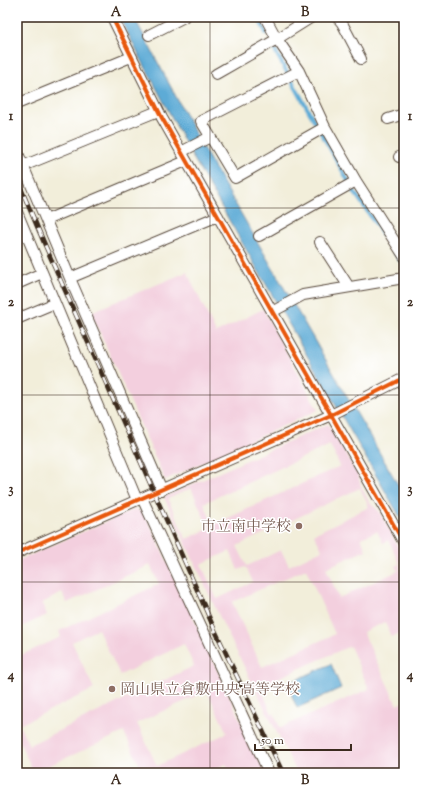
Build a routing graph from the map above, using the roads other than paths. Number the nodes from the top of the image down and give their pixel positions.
1 (112, 17) edge
2 (184, 17) edge
3 (266, 17) edge
4 (312, 17) edge
5 (337, 17) edge
6 (149, 35) dead end
7 (277, 40) junction
8 (131, 57) junction
9 (361, 59) dead end
10 (216, 74) dead end
11 (292, 75) junction
12 (17, 104) edge
13 (158, 111) junction
14 (404, 114) edge
15 (388, 119) dead end
16 (325, 127) junction
17 (206, 139) junction
18 (17, 151) edge
19 (184, 154) junction
20 (23, 166) junction
21 (356, 182) junction
22 (17, 212) edge
23 (218, 216) junction
24 (46, 220) junction
25 (259, 236) dead end
26 (320, 242) dead end
27 (404, 256) edge
28 (42, 273) junction
29 (70, 278) junction
30 (402, 278) edge
31 (17, 284) edge
32 (349, 287) junction
33 (55, 303) junction
34 (275, 310) junction
35 (17, 319) edge
36 (404, 378) edge
37 (334, 413) junction
38 (162, 490) junction
39 (140, 499) junction
40 (404, 543) edge
41 (17, 553) edge
42 (269, 773) edge

1 - 8 street
2 - 6 street
3 - 7 street
4 - 7 street
5 - 9 street
7 - 10 street
7 - 11 street
8 - 12 street
8 - 13 street
11 - 16 street
11 - 17 street
13 - 19 street
13 - 20 street
14 - 15 street
16 - 17 street
16 - 21 street
17 - 19 street
18 - 20 street
19 - 23 street
19 - 24 street
20 - 24 street
21 - 25 street
21 - 27 street
22 - 28 street
23 - 29 street
23 - 34 street
24 - 29 street
26 - 32 street
28 - 31 street
28 - 33 street
29 - 38 street
30 - 32 street
32 - 34 street
33 - 35 street
33 - 39 street
34 - 37 street
36 - 37 street
37 - 38 street
37 - 40 street
38 - 39 street
39 - 41 street
39 - 42 street

